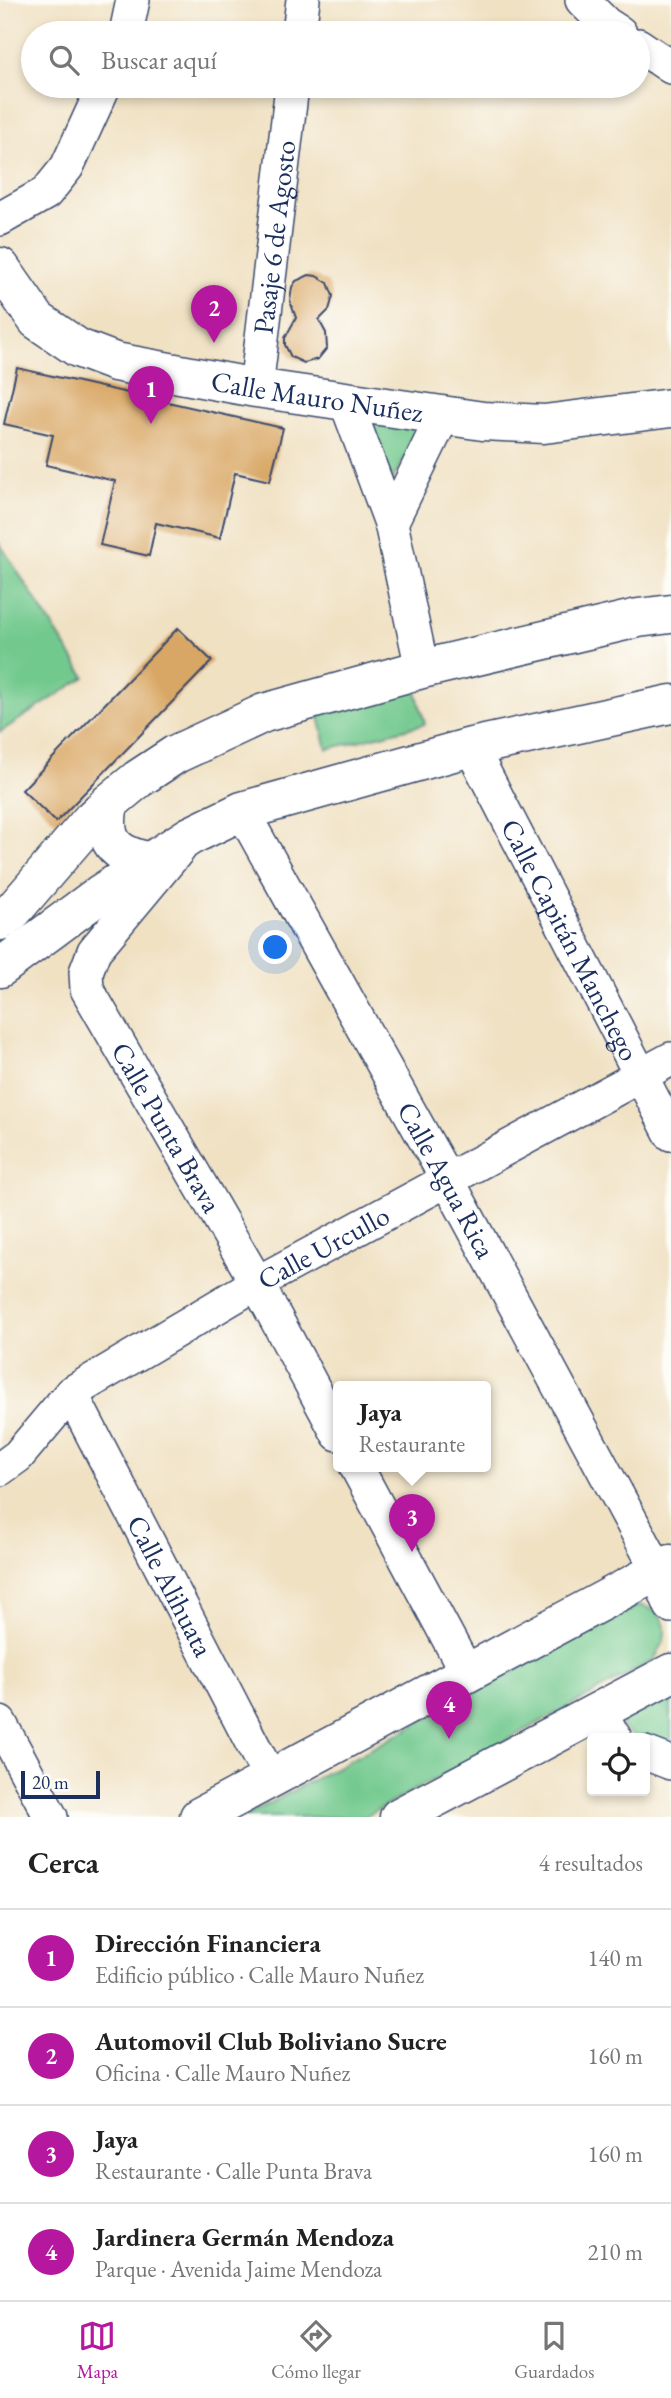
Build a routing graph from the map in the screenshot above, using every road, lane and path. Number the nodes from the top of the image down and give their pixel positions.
1 (134, 0) edge
2 (303, 0) edge
3 (582, 0) edge
4 (128, 21) edge
5 (300, 21) edge
6 (603, 21) edge
7 (650, 53) edge
8 (671, 67) edge
9 (99, 98) edge
10 (291, 98) edge
11 (0, 219) edge
12 (0, 267) edge
13 (256, 388) junction
14 (345, 399) junction
15 (671, 408) edge
16 (444, 414) junction
17 (391, 523) junction
18 (671, 614) edge
19 (422, 669) junction
20 (671, 704) edge
21 (471, 747) junction
22 (109, 803) junction
23 (242, 811) junction
24 (190, 836) junction
25 (125, 879) junction
26 (40, 880) junction
27 (69, 916) junction
28 (0, 921) edge
29 (0, 968) edge
30 (671, 1059) edge
31 (640, 1077) junction
32 (671, 1134) edge
33 (447, 1180) junction
34 (257, 1283) junction
35 (71, 1393) junction
36 (333, 1425) edge
37 (0, 1469) edge
38 (359, 1472) edge
39 (664, 1571) edge
40 (667, 1673) edge
41 (468, 1675) junction
42 (0, 1723) edge
43 (606, 1725) edge
44 (650, 1755) edge
45 (671, 1763) edge
46 (270, 1778) junction
47 (203, 1816) edge
48 (51, 1817) edge
49 (399, 1817) edge

1 - 4 street
2 - 5 street
3 - 6 street
7 - 8 street
9 - 11 street
10 - 13 street, Pasaje 6 de Agosto
12 - 13 main road, Calle Mauro Nuñez
13 - 14 main road, Calle Mauro Nuñez
14 - 16 main road, Calle Mauro Nuñez
14 - 17 street
15 - 16 main road, Calle Mauro Nuñez
16 - 17 street
17 - 19 street
18 - 19 main road
19 - 22 main road
20 - 21 main road
21 - 23 main road
21 - 31 street, Calle Capitán Manchego
22 - 25 main road
22 - 26 main road
23 - 24 main road
23 - 33 street, Calle Agua Rica
24 - 25 main road
24 - 25 street, Calle Punta Brava
25 - 27 main road
25 - 34 street, Calle Punta Brava
26 - 27 main road
26 - 28 main road
27 - 29 main road
30 - 31 street, Calle Urcullo
31 - 32 street, Calle Capitán Manchego
31 - 33 street, Calle Urcullo
33 - 34 street, Calle Urcullo
33 - 39 street, Calle Agua Rica
34 - 35 street, Calle Urcullo
34 - 36 street, Calle Punta Brava
35 - 37 street, Calle Urcullo
35 - 46 street, Calle Alihuata
38 - 41 street
39 - 41 main road
40 - 43 main road
41 - 46 main road
42 - 48 street
43 - 49 main road
44 - 45 street
46 - 47 main road

